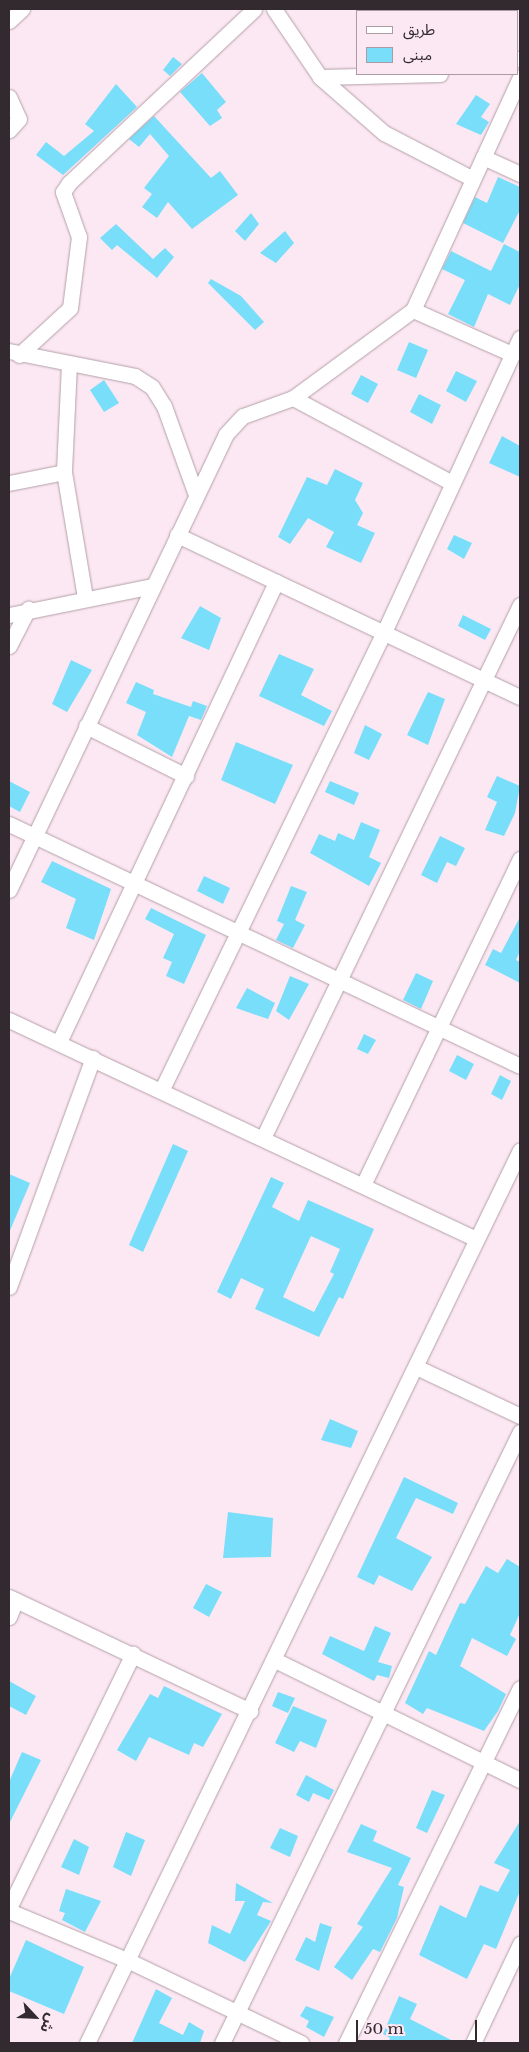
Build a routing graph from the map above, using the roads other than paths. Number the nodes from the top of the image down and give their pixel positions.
1 (22, 9) edge
2 (254, 9) edge
3 (274, 9) edge
4 (9, 21) edge
5 (400, 75) edge
6 (320, 77) junction
7 (520, 78) edge
8 (9, 97) edge
9 (9, 130) edge
10 (483, 157) junction
11 (520, 174) edge
12 (473, 179) junction
13 (412, 310) junction
14 (520, 338) edge
15 (14, 353) edge
16 (512, 354) junction
17 (69, 364) junction
18 (293, 398) junction
19 (64, 472) junction
20 (9, 483) edge
21 (452, 483) junction
22 (196, 495) junction
23 (177, 535) junction
24 (276, 582) junction
25 (152, 586) junction
26 (85, 598) junction
27 (520, 605) edge
28 (28, 609) junction
29 (9, 614) edge
30 (384, 632) junction
31 (9, 646) edge
32 (485, 682) junction
33 (520, 697) edge
34 (86, 726) junction
35 (186, 776) junction
36 (9, 824) edge
37 (35, 836) junction
38 (520, 859) edge
39 (136, 883) junction
40 (9, 890) edge
41 (237, 934) junction
42 (337, 980) junction
43 (9, 1020) edge
44 (439, 1027) junction
45 (59, 1042) junction
46 (93, 1058) junction
47 (520, 1066) edge
48 (162, 1089) junction
49 (263, 1138) junction
50 (520, 1150) edge
51 (363, 1186) junction
52 (476, 1240) junction
53 (9, 1287) edge
54 (416, 1367) junction
55 (520, 1416) edge
56 (520, 1432) edge
57 (12, 1599) edge
58 (9, 1618) edge
59 (133, 1654) junction
60 (275, 1660) junction
61 (520, 1688) edge
62 (250, 1710) junction
63 (385, 1713) junction
64 (484, 1763) junction
65 (520, 1780) edge
66 (9, 1910) edge
67 (520, 1944) edge
68 (127, 1960) junction
69 (236, 2013) junction
70 (87, 2043) edge
71 (222, 2043) edge
72 (300, 2043) edge
73 (346, 2043) edge
74 (473, 2043) edge

1 - 4 street
2 - 15 street
3 - 6 street
5 - 6 street
6 - 12 street
7 - 10 street
8 - 9 street
10 - 11 street
10 - 12 street
12 - 13 street
13 - 16 street
13 - 18 street
14 - 16 street
15 - 17 street
16 - 21 street
17 - 19 street
17 - 22 street
18 - 21 street
18 - 22 street
19 - 20 street
19 - 26 street
21 - 30 street
22 - 23 street
23 - 24 street
23 - 25 street
24 - 30 street
24 - 35 street
25 - 26 street
25 - 34 street
26 - 28 street
27 - 32 street
28 - 29 street
28 - 31 street
30 - 32 street
30 - 41 street
32 - 33 street
32 - 42 street
34 - 35 street
34 - 37 street
35 - 39 street
36 - 37 street
37 - 39 street
37 - 40 street
38 - 44 street
39 - 41 street
39 - 45 street
41 - 42 street
41 - 48 street
42 - 44 street
42 - 49 street
43 - 45 street
44 - 47 street
44 - 51 street
45 - 46 street
46 - 48 street
46 - 53 street
48 - 49 street
49 - 51 street
50 - 52 street
51 - 52 street
52 - 54 street
54 - 55 street
54 - 60 street
56 - 63 street
57 - 58 street
57 - 59 street
59 - 62 street
59 - 66 street
60 - 62 street
60 - 63 street
61 - 64 street
62 - 68 street
63 - 64 street
63 - 69 street
64 - 65 street
64 - 73 street
66 - 68 street
67 - 74 street
68 - 69 street
68 - 70 street
69 - 71 street
69 - 72 street

